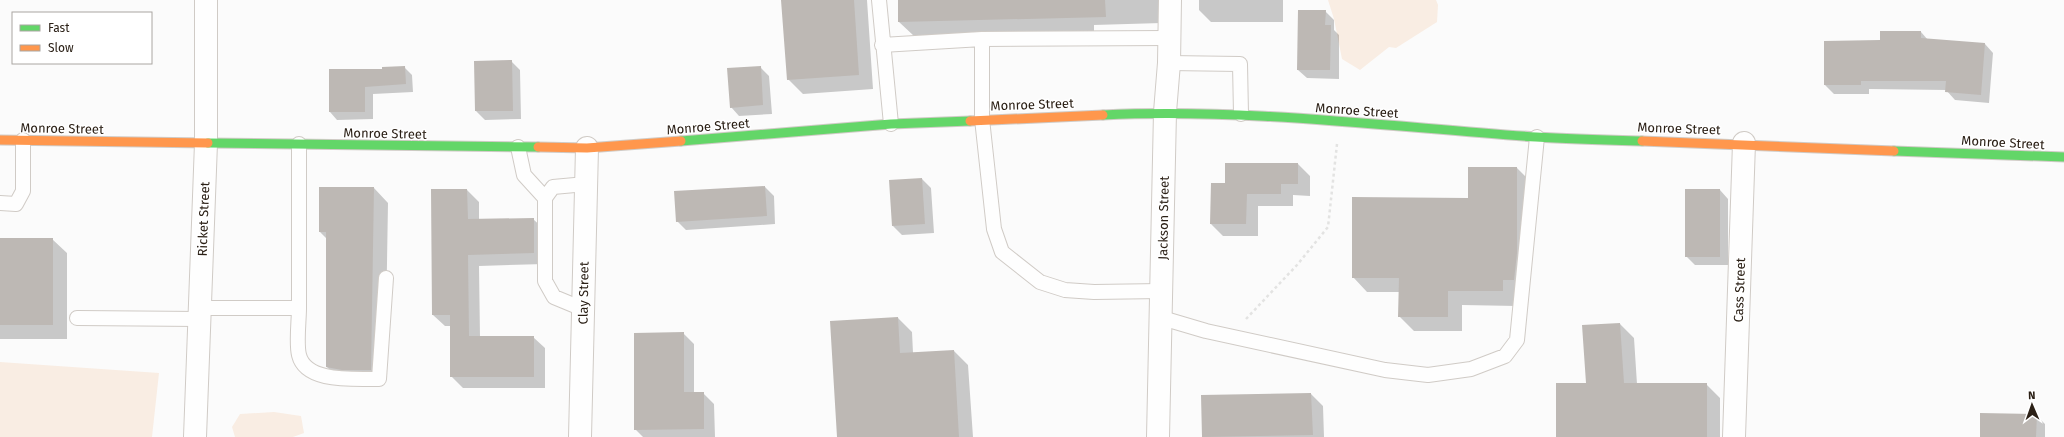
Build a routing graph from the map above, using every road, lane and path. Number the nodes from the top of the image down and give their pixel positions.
1 (206, 0) edge
2 (879, 0) edge
3 (1170, 0) edge
4 (1170, 38) junction
5 (982, 39) junction
6 (882, 45) junction
7 (1169, 63) junction
8 (1165, 112) junction
9 (1241, 114) junction
10 (982, 119) junction
11 (1340, 122) junction
12 (891, 124) junction
13 (1538, 136) junction
14 (0, 140) edge
15 (23, 140) junction
16 (206, 143) junction
17 (1744, 143) junction
18 (299, 144) junction
19 (518, 147) junction
20 (587, 148) junction
21 (2064, 157) edge
22 (586, 184) junction
23 (545, 198) junction
24 (0, 203) edge
25 (386, 278) dead end
26 (1161, 292) junction
27 (299, 308) junction
28 (583, 309) junction
29 (200, 314) junction
30 (77, 318) dead end
31 (1162, 318) junction
32 (1228, 336) junction
33 (195, 437) edge
34 (580, 437) edge
35 (1158, 437) edge
36 (1734, 437) edge

1 - 16 street, Ricket Street
2 - 6 lane
3 - 4 street, Jackson Street
4 - 5 lane
4 - 7 street, Jackson Street
5 - 6 lane
5 - 10 lane
6 - 12 lane
7 - 8 street, Jackson Street
7 - 9 lane
8 - 9 street, Monroe Street
8 - 10 street, Monroe Street
8 - 26 street, Jackson Street
9 - 11 street, Monroe Street
10 - 12 street, Monroe Street
10 - 26 lane
11 - 13 street, Monroe Street
11 - 32 path
12 - 20 street, Monroe Street
13 - 17 street, Monroe Street
13 - 32 lane
14 - 15 street, Monroe Street
15 - 16 street, Monroe Street
15 - 24 lane
16 - 18 street, Monroe Street
16 - 29 street, Ricket Street
17 - 21 street, Monroe Street
17 - 36 street, Cass Street
18 - 19 street, Monroe Street
18 - 27 lane
19 - 20 street, Monroe Street
19 - 23 lane
20 - 22 street, Clay Street
22 - 23 lane
22 - 28 street, Clay Street
23 - 28 lane
25 - 27 lane
26 - 31 street, Jackson Street
27 - 29 lane
28 - 34 street, Clay Street
29 - 30 lane
29 - 33 street, Ricket Street
31 - 32 lane
31 - 35 street, Jackson Street

